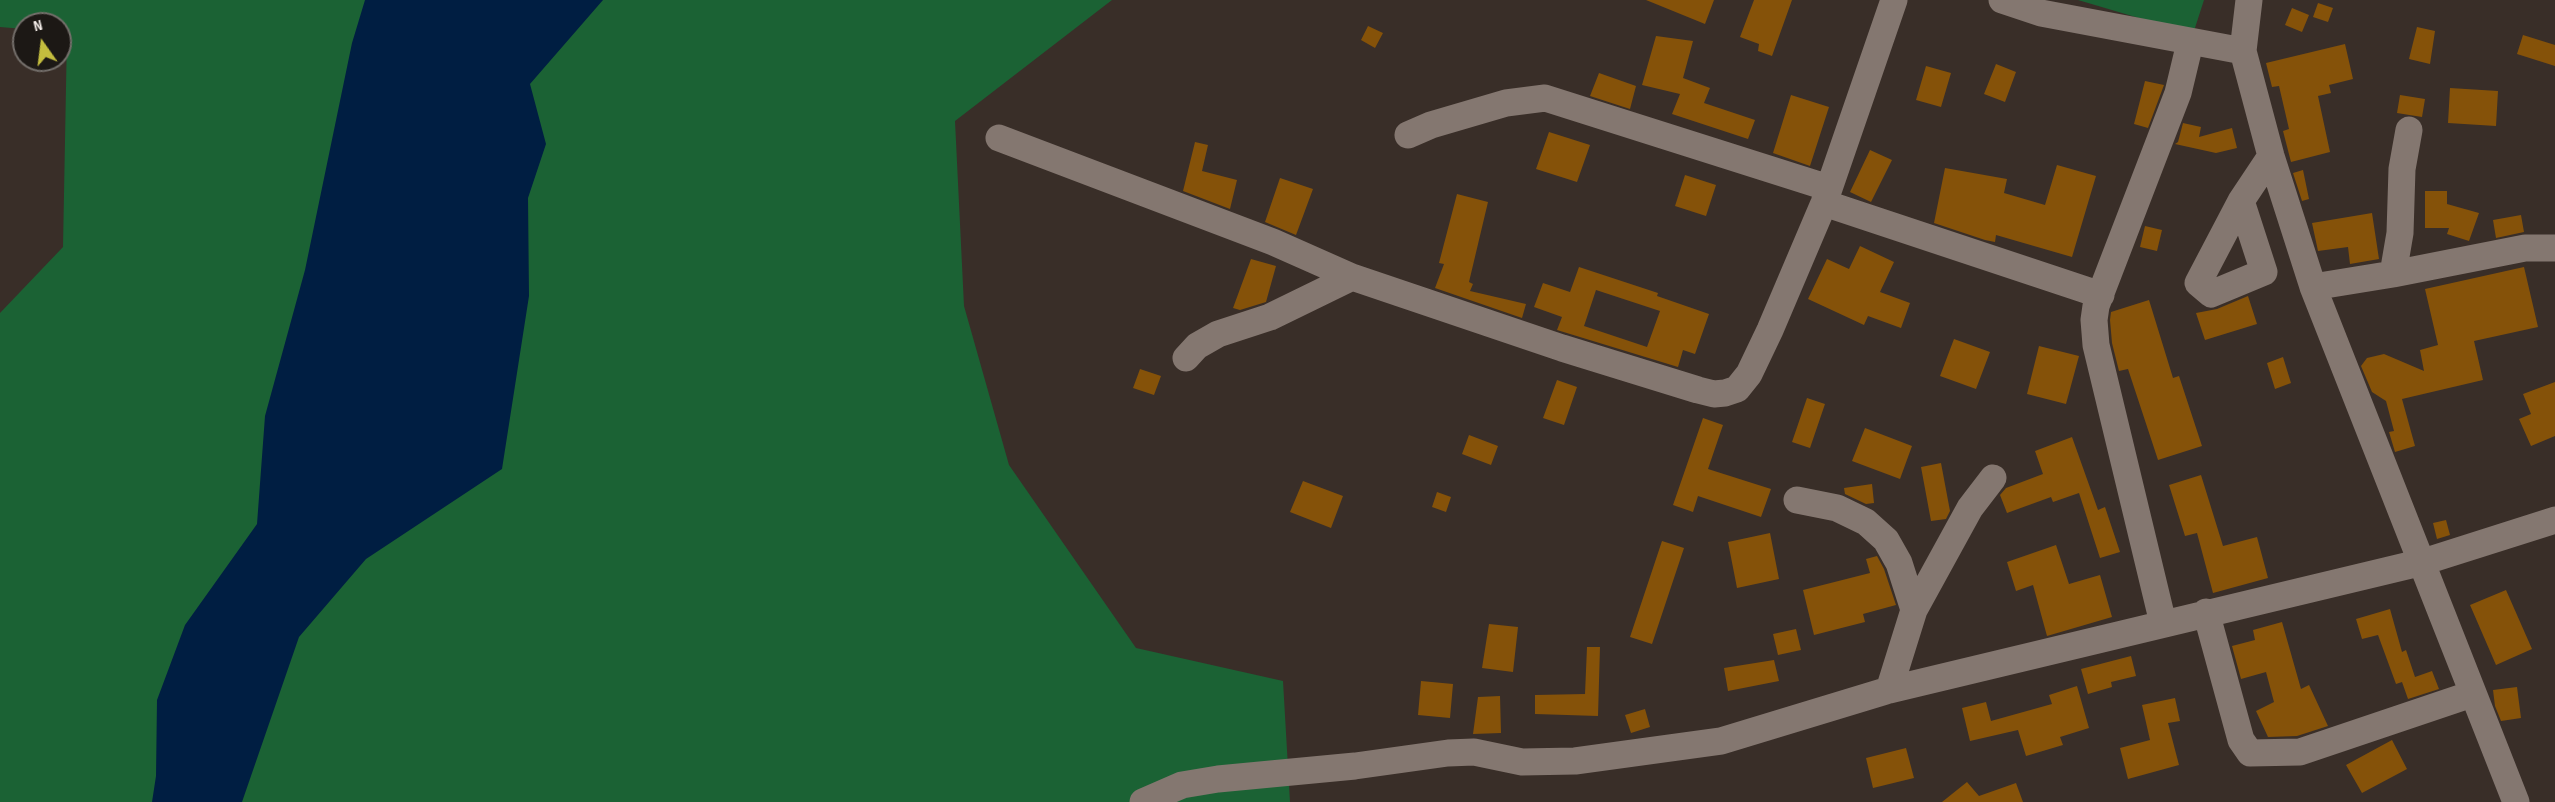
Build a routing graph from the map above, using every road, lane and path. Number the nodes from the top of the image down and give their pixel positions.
1 (1894, 0) edge
2 (2002, 0) edge
3 (2249, 0) edge
4 (2190, 43) junction
5 (2243, 51) junction
6 (2409, 130) dead end
7 (1408, 135) dead end
8 (999, 138) dead end
9 (2271, 156) junction
10 (1827, 196) junction
11 (2241, 201) dead end
12 (2555, 248) edge
13 (2393, 274) junction
14 (1352, 277) junction
15 (2313, 287) junction
16 (2101, 295) junction
17 (1185, 358) dead end
18 (1993, 478) dead end
19 (1797, 500) dead end
20 (2555, 520) edge
21 (2423, 562) junction
22 (1914, 610) junction
23 (2206, 612) junction
24 (2163, 623) junction
25 (1889, 690) junction
26 (2472, 694) junction
27 (1143, 802) edge
28 (2516, 802) edge

1 - 10 street
2 - 4 street
3 - 5 street
4 - 5 street
4 - 16 street
5 - 9 street
6 - 13 street
7 - 10 street
8 - 14 street
9 - 11 street
9 - 15 street
10 - 14 street
10 - 16 street
12 - 13 street
13 - 15 street
14 - 17 street
15 - 21 street
16 - 24 street
18 - 22 street
19 - 22 street
20 - 21 street
21 - 23 street
21 - 26 street
22 - 25 street
23 - 24 street
23 - 26 street
24 - 25 street
25 - 27 street
26 - 28 street

